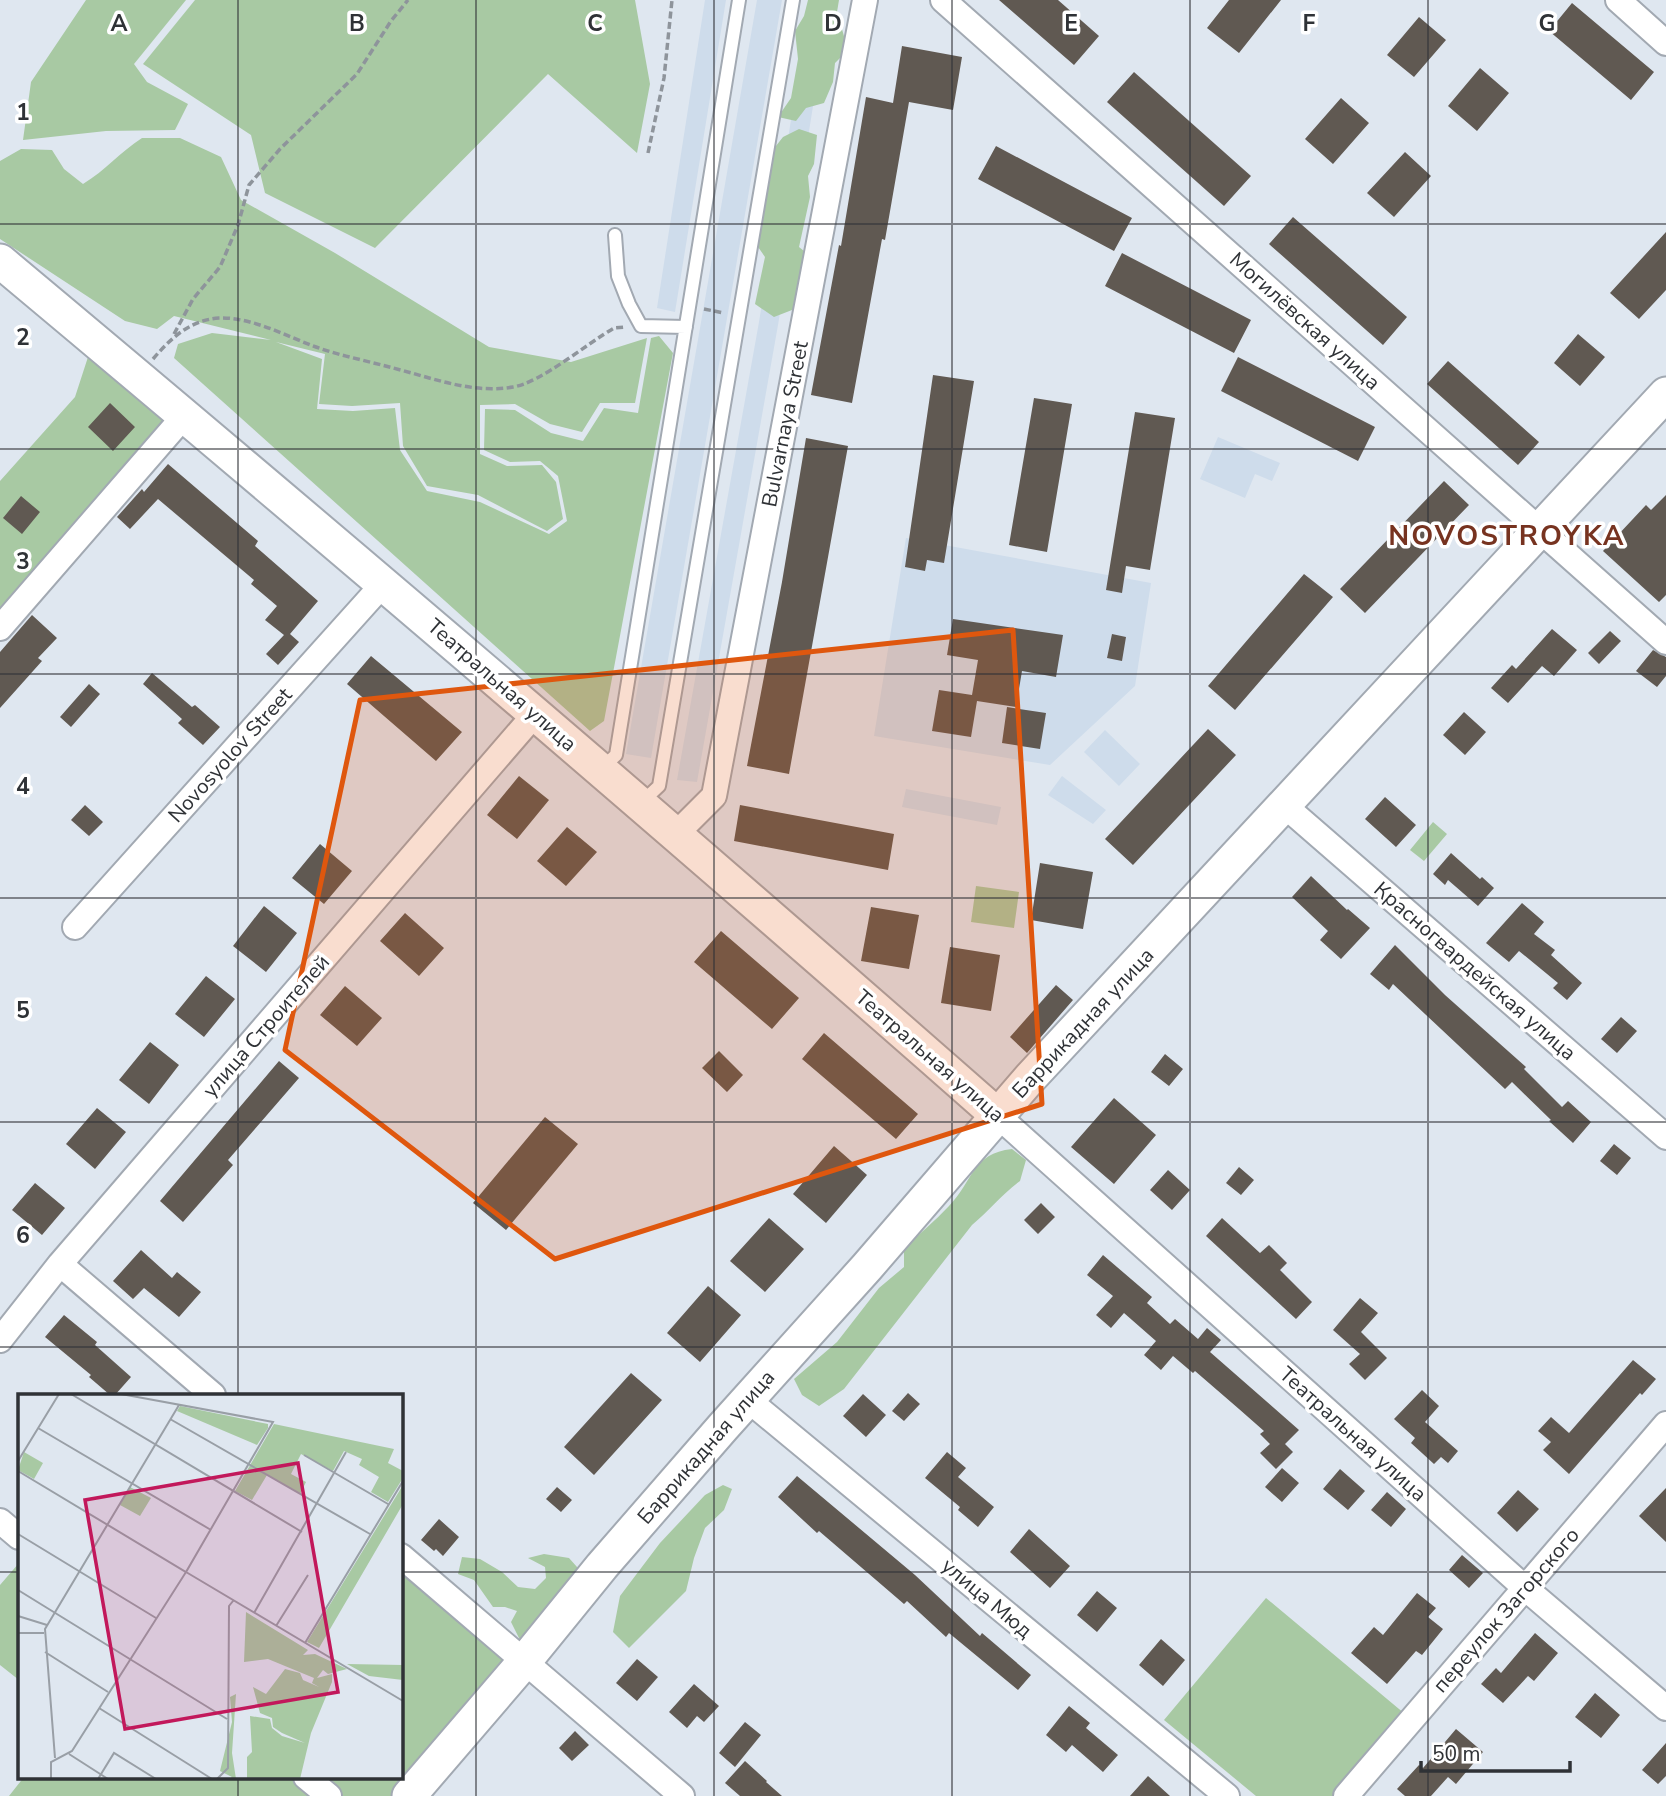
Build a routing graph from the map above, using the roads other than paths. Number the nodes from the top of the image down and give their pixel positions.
1 (739, 0) edge
2 (793, 0) edge
3 (865, 0) edge
4 (943, 0) edge
5 (1618, 0) edge
6 (1666, 43) edge
7 (615, 235) dead end
8 (0, 261) edge
9 (686, 327) junction
10 (1666, 394) edge
11 (185, 415) junction
12 (1540, 530) junction
13 (384, 583) junction
14 (0, 628) edge
15 (1666, 642) edge
16 (535, 714) junction
17 (600, 770) junction
18 (639, 805) junction
19 (1285, 806) junction
20 (676, 834) junction
21 (75, 927) dead end
22 (998, 1115) junction
23 (1666, 1137) edge
24 (60, 1264) junction
25 (0, 1340) edge
26 (212, 1394) edge
27 (747, 1399) junction
28 (1666, 1424) edge
29 (0, 1521) edge
30 (18, 1536) edge
31 (402, 1557) edge
32 (1525, 1588) junction
33 (524, 1662) junction
34 (1666, 1708) edge
35 (307, 1778) edge
36 (329, 1796) edge
37 (409, 1796) edge
38 (682, 1796) edge
39 (1227, 1796) edge
40 (1346, 1796) edge

1 - 9 lane
2 - 18 lane
3 - 20 street, Bulvarnaya Street
4 - 12 street, Могилёвская улица
5 - 6 street
7 - 9 lane
8 - 11 main road, Театральная улица
9 - 17 lane
10 - 12 main road, Баррикадная улица
11 - 13 main road, Театральная улица
11 - 14 street
12 - 15 street, Могилёвская улица
12 - 19 main road, Баррикадная улица
13 - 16 main road, Театральная улица
13 - 21 street, Novosyolov Street
16 - 17 main road, Театральная улица
16 - 24 street, улица Строителей
17 - 18 main road, Театральная улица
18 - 20 main road, Театральная улица
19 - 22 main road, Баррикадная улица
19 - 23 street, Красногвардейская улица
20 - 22 main road, Театральная улица
22 - 27 main road, Баррикадная улица
22 - 32 street, Театральная улица
24 - 25 street, улица Строителей
24 - 26 street
27 - 33 main road, Баррикадная улица
27 - 39 street, улица Мюд
28 - 32 street, переулок Загорского
29 - 30 street
31 - 33 street
32 - 34 street, Театральная улица
32 - 40 street, переулок Загорского
33 - 37 main road, Баррикадная улица
33 - 38 street
35 - 36 street

